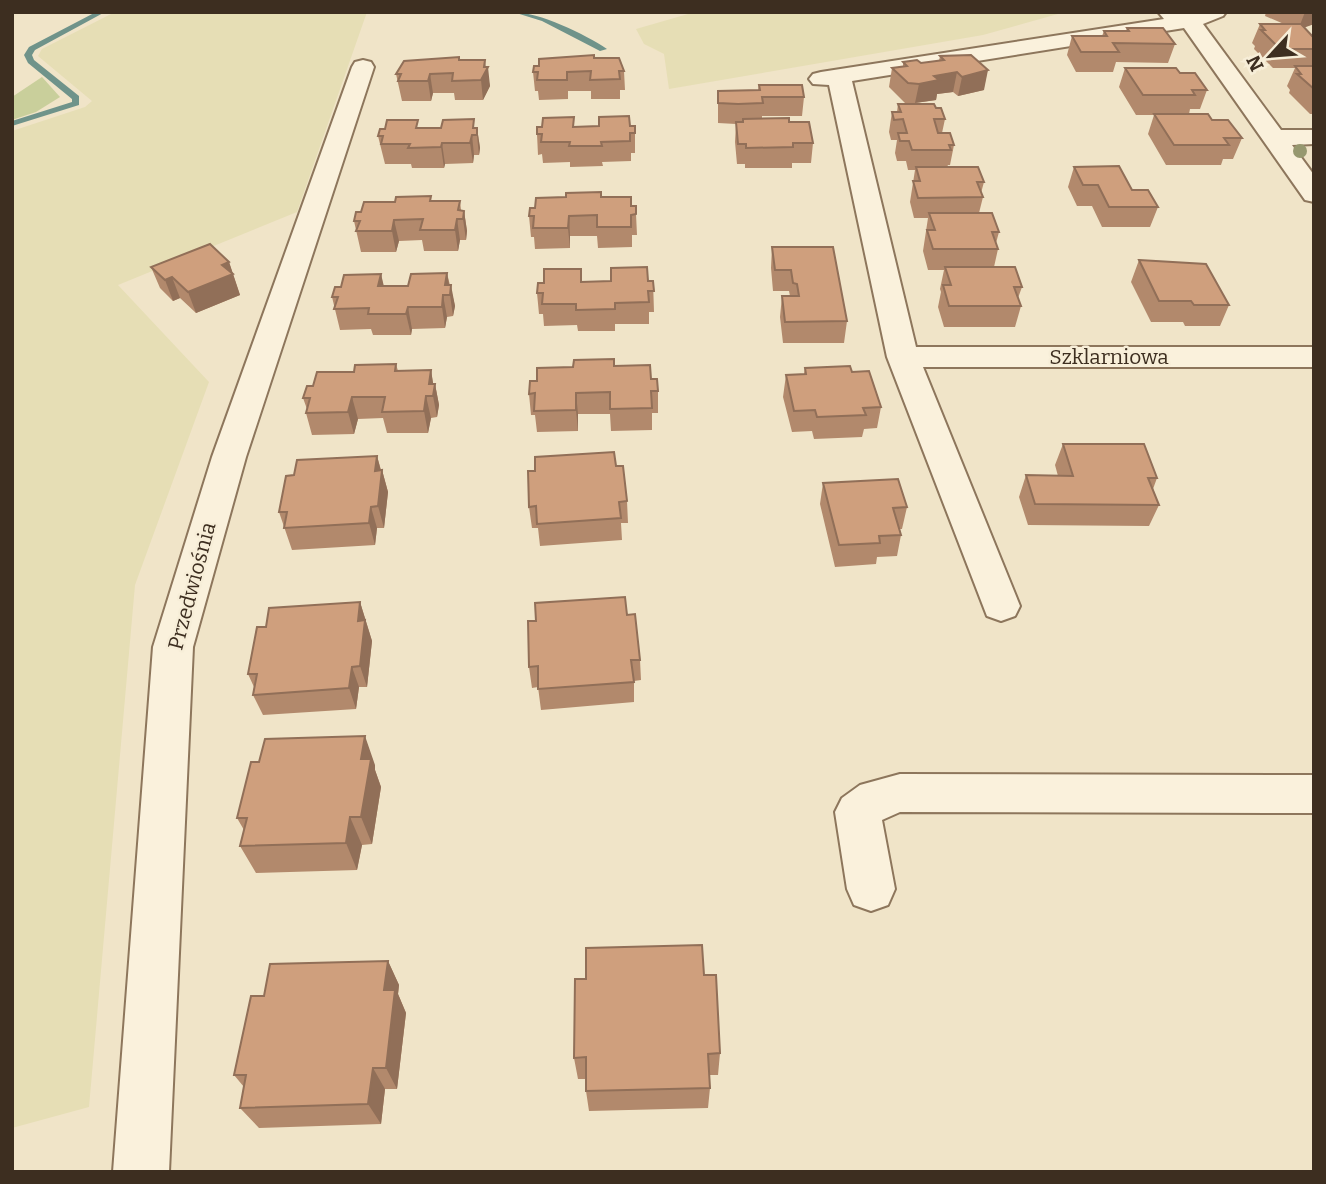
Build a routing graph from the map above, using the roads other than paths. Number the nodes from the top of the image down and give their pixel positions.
1 (1166, 12) edge
2 (1216, 12) edge
3 (1190, 21) junction
4 (363, 67) dead end
5 (1314, 137) edge
6 (1272, 138) junction
7 (1314, 194) edge
8 (903, 357) junction
9 (1314, 357) edge
10 (1001, 606) dead end
11 (1314, 794) edge
12 (871, 889) dead end
13 (141, 1172) edge

1 - 3 street
2 - 3 street
3 - 6 street
3 - 8 street
4 - 13 street, Przedwiośnia
5 - 6 street
6 - 7 street
8 - 9 street, Szklarniowa
8 - 10 street
11 - 12 street

